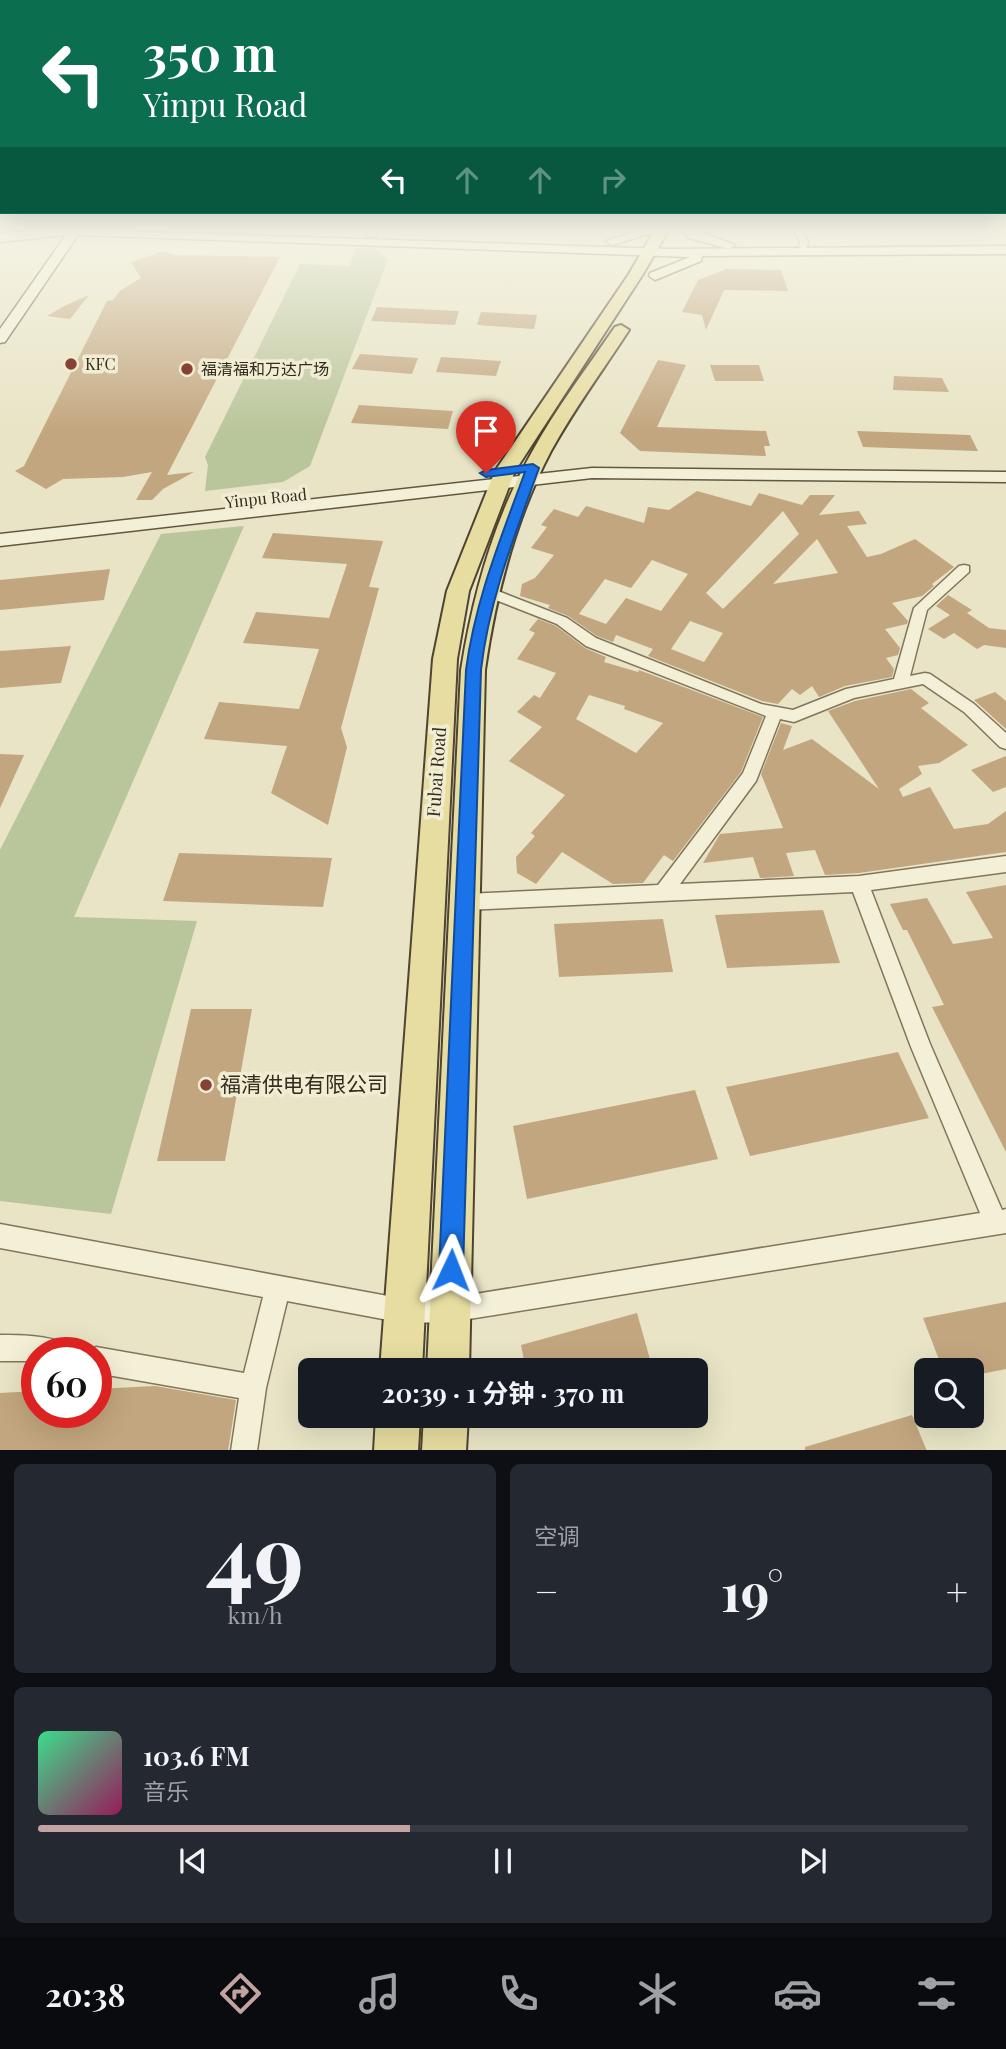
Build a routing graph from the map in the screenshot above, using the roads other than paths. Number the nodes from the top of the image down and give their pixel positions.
1 (17, 297) edge
2 (27, 297) edge
3 (630, 297) edge
4 (0, 318) edge
5 (0, 339) edge
6 (1006, 469) edge
7 (517, 474) junction
8 (1006, 477) edge
9 (0, 528) edge
10 (0, 540) edge
11 (964, 569) dead end
12 (488, 593) junction
13 (900, 683) junction
14 (775, 712) junction
15 (1006, 743) edge
16 (1006, 864) edge
17 (859, 884) junction
18 (663, 893) junction
19 (465, 902) junction
20 (1001, 1222) edge
21 (0, 1236) edge
22 (278, 1287) junction
23 (450, 1310) junction
24 (404, 1311) junction
25 (0, 1348) edge
26 (21, 1348) edge
27 (402, 1358) edge
28 (448, 1358) edge
29 (112, 1363) edge
30 (253, 1388) junction
31 (397, 1428) edge
32 (445, 1428) edge
33 (244, 1450) edge
34 (396, 1450) edge
35 (444, 1450) edge

1 - 4 street
2 - 5 street
3 - 7 main road, Fubai Road
6 - 7 street
7 - 8 street
7 - 9 street, Yinpu Road
7 - 10 street, Yinpu Road
7 - 12 main road, Fubai Road
7 - 24 main road, Fubai Road
11 - 13 street
12 - 14 street
12 - 19 main road, Fubai Road
13 - 14 street
13 - 15 street
14 - 18 street
16 - 17 street
17 - 18 street
17 - 20 street
18 - 19 street
19 - 23 main road, Fubai Road
20 - 23 street
21 - 22 street
22 - 24 street
22 - 30 street
23 - 24 street
23 - 28 main road, Fubai Road
24 - 27 main road, Fubai Road
25 - 26 street
29 - 30 street
30 - 33 street
31 - 34 main road
32 - 35 main road

